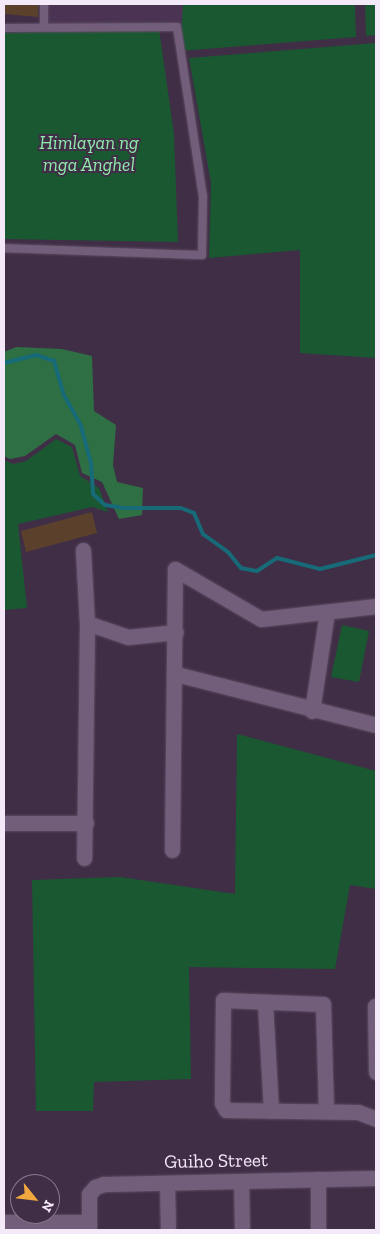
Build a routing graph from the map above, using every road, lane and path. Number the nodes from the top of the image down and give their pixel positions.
1 (44, 4) edge
2 (4, 28) edge
3 (44, 28) junction
4 (4, 248) edge
5 (83, 550) dead end
6 (376, 606) edge
7 (327, 612) junction
8 (86, 623) junction
9 (176, 632) junction
10 (176, 674) junction
11 (312, 711) junction
12 (376, 725) edge
13 (4, 823) edge
14 (86, 823) junction
15 (172, 850) dead end
16 (84, 858) dead end
17 (265, 1003) junction
18 (375, 1006) edge
19 (376, 1072) edge
20 (271, 1111) junction
21 (326, 1111) junction
22 (376, 1119) edge
23 (376, 1178) edge
24 (318, 1179) junction
25 (241, 1181) junction
26 (167, 1182) junction
27 (4, 1222) edge
28 (89, 1226) edge
29 (168, 1230) edge
30 (242, 1230) edge
31 (318, 1230) edge

1 - 3 lane
2 - 3 lane
3 - 4 lane
5 - 8 street
6 - 7 street
7 - 9 street
7 - 11 street
8 - 9 street
8 - 14 street
9 - 10 street
10 - 11 street
10 - 15 street
11 - 12 street
13 - 14 street
14 - 16 street
17 - 20 street
17 - 20 street
17 - 21 street
18 - 19 street
20 - 21 street
21 - 22 street
23 - 24 street, Guiho Street
24 - 25 street, Guiho Street
24 - 31 street
25 - 26 street, Guiho Street
25 - 30 street
26 - 28 street, Guiho Street
26 - 29 street
27 - 28 street

